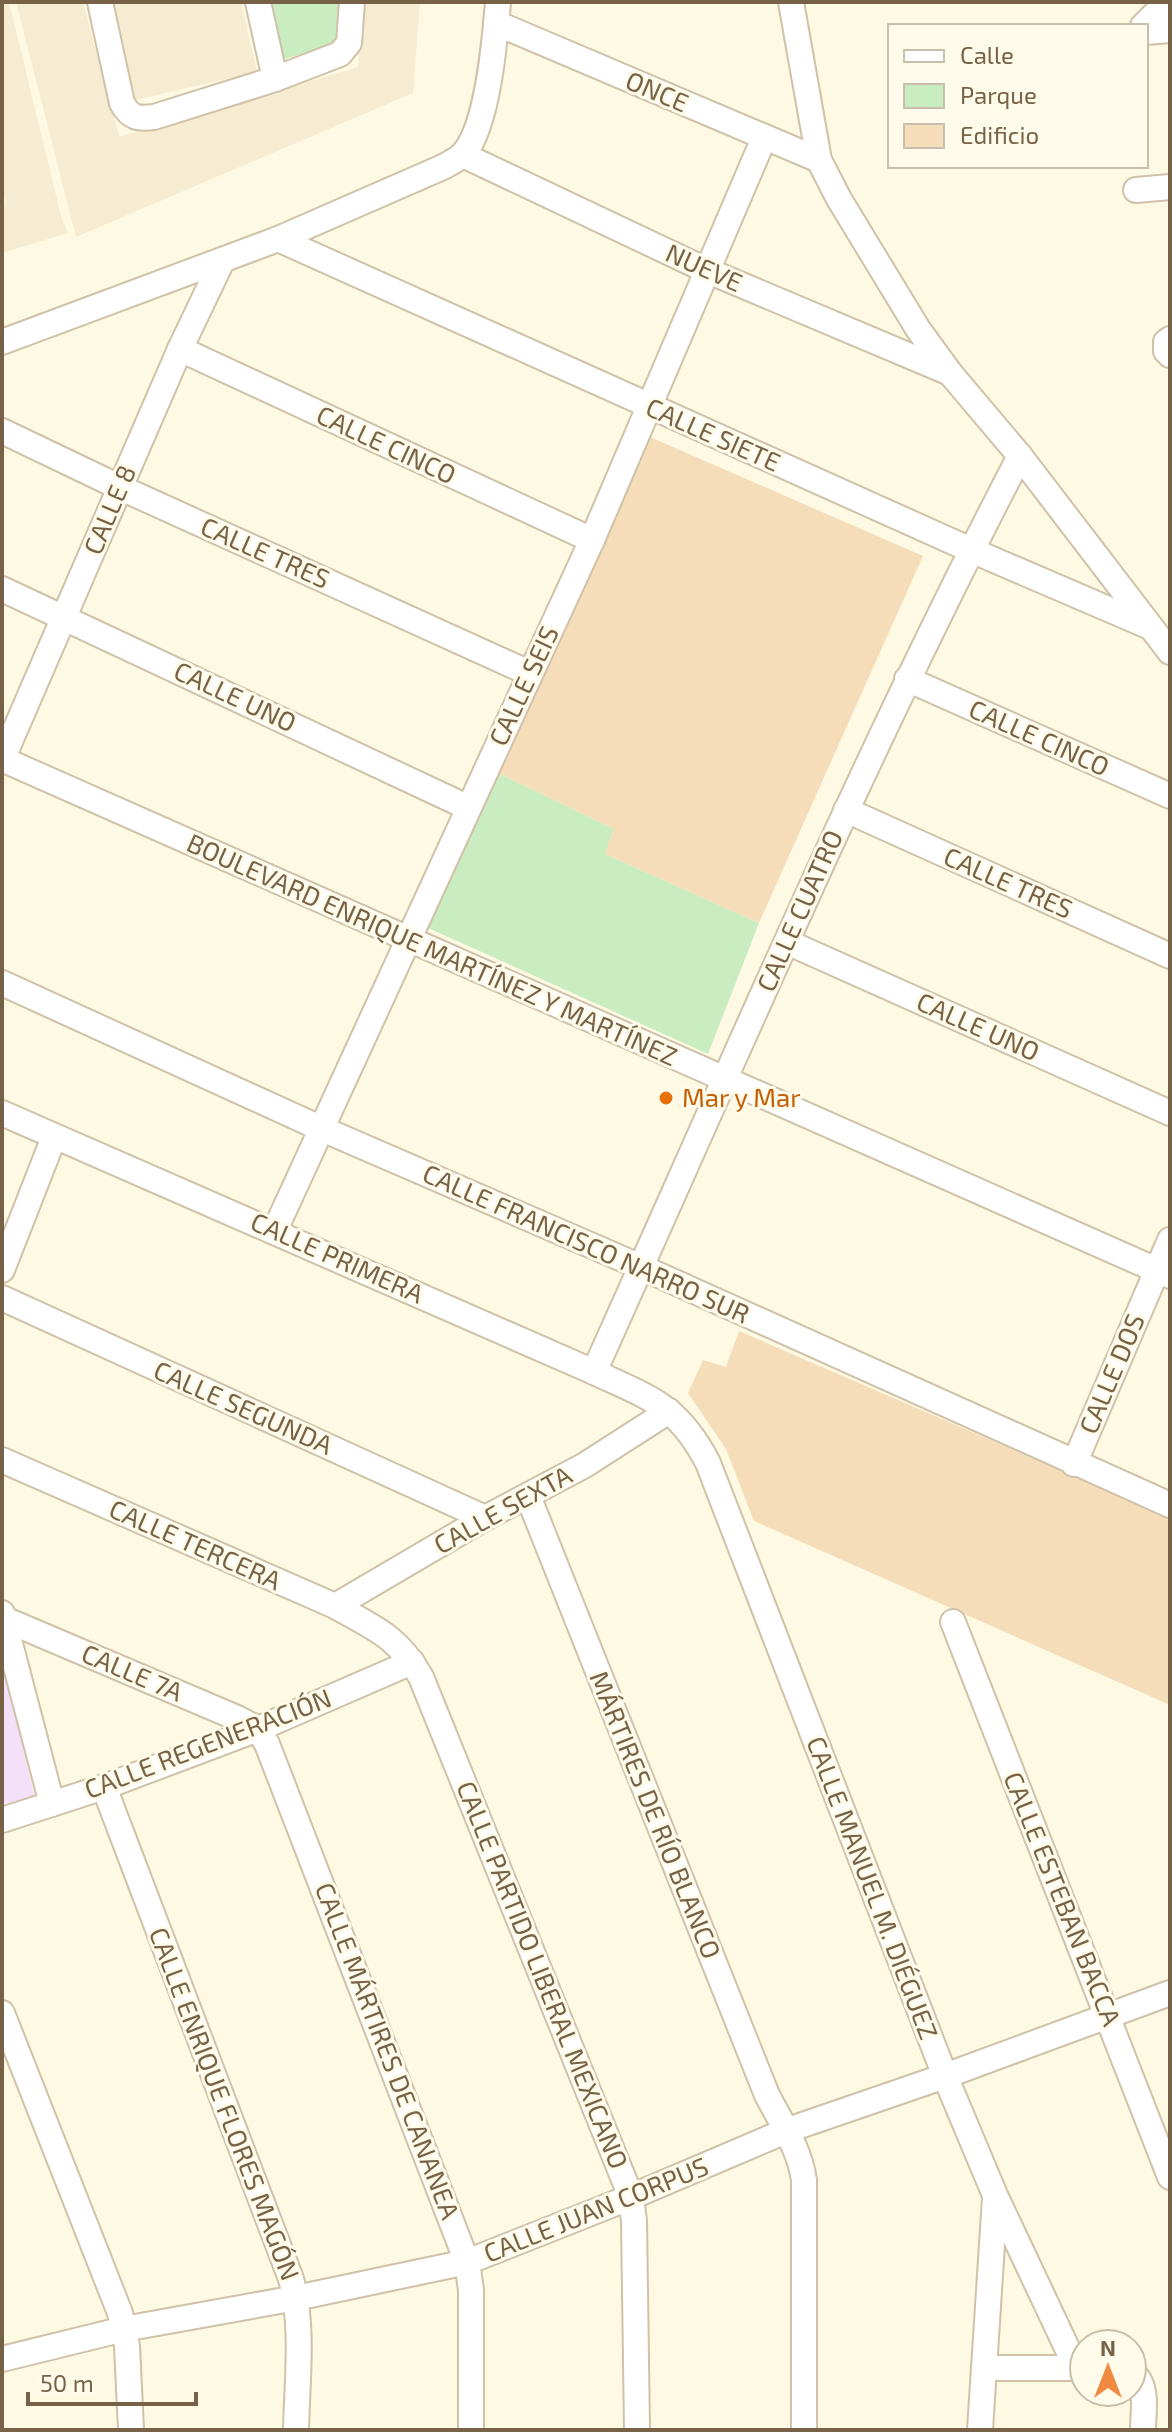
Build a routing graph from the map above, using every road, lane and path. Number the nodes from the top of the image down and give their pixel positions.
1 (100, 2) edge
2 (258, 2) edge
3 (352, 2) edge
4 (791, 2) edge
5 (1167, 2) edge
6 (497, 13) edge
7 (1145, 24) edge
8 (1170, 30) edge
9 (1148, 32) edge
10 (275, 79) junction
11 (764, 138) junction
12 (463, 155) junction
13 (819, 160) junction
14 (1170, 187) edge
15 (1136, 190) dead end
16 (278, 239) junction
17 (222, 261) junction
18 (706, 270) junction
19 (1170, 339) edge
20 (2, 342) edge
21 (180, 349) junction
22 (1170, 355) edge
23 (950, 373) junction
24 (650, 407) junction
25 (2, 431) edge
26 (1020, 456) junction
27 (119, 487) junction
28 (592, 540) junction
29 (971, 550) junction
30 (2, 589) edge
31 (64, 617) junction
32 (1150, 627) junction
33 (1170, 652) edge
34 (529, 673) junction
35 (907, 679) junction
36 (2, 759) edge
37 (1170, 796) edge
38 (467, 807) junction
39 (846, 810) junction
40 (407, 940) junction
41 (787, 942) junction
42 (1170, 956) edge
43 (2, 983) edge
44 (724, 1080) junction
45 (2, 1113) edge
46 (1170, 1113) edge
47 (320, 1128) junction
48 (54, 1137) junction
49 (275, 1230) junction
50 (1170, 1240) edge
51 (641, 1267) junction
52 (2, 1270) edge
53 (1163, 1273) edge
54 (2, 1298) edge
55 (594, 1372) junction
56 (669, 1411) junction
57 (2, 1460) edge
58 (1074, 1464) junction
59 (528, 1496) junction
60 (1170, 1505) edge
61 (485, 1518) junction
62 (335, 1606) junction
63 (3, 1616) edge
64 (953, 1622) dead end
65 (386, 1635) joint
66 (412, 1662) junction
67 (258, 1729) junction
68 (104, 1787) junction
69 (52, 1804) junction
70 (2, 1820) edge
71 (1170, 1993) edge
72 (2, 2013) edge
73 (1109, 2017) junction
74 (945, 2076) junction
75 (788, 2130) junction
76 (1170, 2177) edge
77 (995, 2195) junction
78 (631, 2197) junction
79 (467, 2262) junction
80 (296, 2298) junction
81 (124, 2329) junction
82 (1068, 2344) edge
83 (2, 2359) edge
84 (984, 2368) junction
85 (1068, 2368) edge
86 (1144, 2408) edge
87 (131, 2430) edge
88 (296, 2430) edge
89 (471, 2430) edge
90 (637, 2430) edge
91 (804, 2430) edge
92 (980, 2430) edge
93 (1143, 2430) edge

1 - 10 street
2 - 10 street
3 - 10 street
4 - 13 street
5 - 7 street
6 - 11 street, ONCE
6 - 12 street
8 - 9 street
11 - 13 street, ONCE
11 - 18 street, CALLE SEIS
12 - 16 street
12 - 18 street, NUEVE
13 - 23 street
14 - 15 street
16 - 17 street
16 - 24 street, CALLE SIETE
17 - 20 street
17 - 21 street, CALLE 8
18 - 23 street, NUEVE
18 - 24 street, CALLE SEIS
19 - 22 street
21 - 27 street, CALLE 8
21 - 28 street, CALLE CINCO
23 - 26 street
24 - 28 street, CALLE SEIS
24 - 29 street, CALLE SIETE
25 - 27 street, CALLE TRES
26 - 29 street, CALLE CUATRO
26 - 32 street
27 - 31 street, CALLE 8
27 - 34 street, CALLE TRES
28 - 34 street, CALLE SEIS
29 - 32 street, CALLE SIETE
29 - 35 street, CALLE CUATRO
30 - 31 street, CALLE UNO
31 - 36 street, CALLE 8
31 - 38 street, CALLE UNO
32 - 33 street
34 - 38 street, CALLE SEIS
35 - 37 street, CALLE CINCO
35 - 39 street, CALLE CUATRO
36 - 40 street, BOULEVARD ENRIQUE MARTÍNEZ Y MARTÍNEZ
38 - 40 street, CALLE SEIS
39 - 41 street, CALLE CUATRO
39 - 42 street, CALLE TRES
40 - 44 street, BOULEVARD ENRIQUE MARTÍNEZ Y MARTÍNEZ
40 - 47 street, CALLE SEIS
41 - 44 street, CALLE CUATRO
41 - 46 street, CALLE UNO
43 - 47 street, CALLE FRANCISCO NARRO SUR
44 - 51 street, CALLE CUATRO
44 - 53 street, BOULEVARD ENRIQUE MARTÍNEZ Y MARTÍNEZ
45 - 48 street, CALLE PRIMERA
47 - 49 street, CALLE SEIS
47 - 51 street, CALLE FRANCISCO NARRO SUR
48 - 49 street, CALLE PRIMERA
48 - 52 street
49 - 55 street, CALLE PRIMERA
50 - 53 street, CALLE DOS
51 - 55 street, CALLE CUATRO
51 - 58 street, CALLE FRANCISCO NARRO SUR
53 - 58 street, CALLE DOS
54 - 61 street, CALLE SEGUNDA
55 - 56 street, CALLE PRIMERA
56 - 59 street, CALLE SEXTA
56 - 74 street, CALLE MANUEL M. DIÉGUEZ
57 - 62 street, CALLE TERCERA
58 - 60 street, CALLE FRANCISCO NARRO SUR
59 - 61 street, CALLE SEXTA
59 - 75 street, MÁRTIRES DE RÍO BLANCO
61 - 62 street, CALLE SEXTA
62 - 65 street, CALLE TERCERA
63 - 67 street, CALLE 7A
63 - 69 street
64 - 73 street, CALLE ESTEBAN BACCA
65 - 66 street, CALLE PARTIDO LIBERAL MEXICANO
66 - 67 street, CALLE REGENERACIÓN
66 - 78 street, CALLE PARTIDO LIBERAL MEXICANO
67 - 68 street, CALLE REGENERACIÓN
67 - 79 street, CALLE MÁRTIRES DE CANANEA
68 - 69 street, CALLE REGENERACIÓN
68 - 80 street, CALLE ENRIQUE FLORES MAGÓN
69 - 70 street, CALLE REGENERACIÓN
71 - 73 street, CALLE JUAN CORPUS
72 - 81 street
73 - 74 street, CALLE JUAN CORPUS
73 - 76 street, CALLE ESTEBAN BACCA
74 - 75 street, CALLE JUAN CORPUS
74 - 77 street, CALLE MANUEL M. DIÉGUEZ
75 - 78 street, CALLE JUAN CORPUS
75 - 91 street, MÁRTIRES DE RÍO BLANCO
77 - 82 street, CALLE MANUEL M. DIÉGUEZ
77 - 84 street
78 - 79 street, CALLE JUAN CORPUS
78 - 90 street, CALLE PARTIDO LIBERAL MEXICANO
79 - 80 street, CALLE JUAN CORPUS
79 - 89 street, CALLE MÁRTIRES DE CANANEA
80 - 81 street, CALLE JUAN CORPUS
80 - 88 street, CALLE ENRIQUE FLORES MAGÓN
81 - 83 street, CALLE JUAN CORPUS
81 - 87 street
84 - 85 street
84 - 92 street
86 - 93 street

